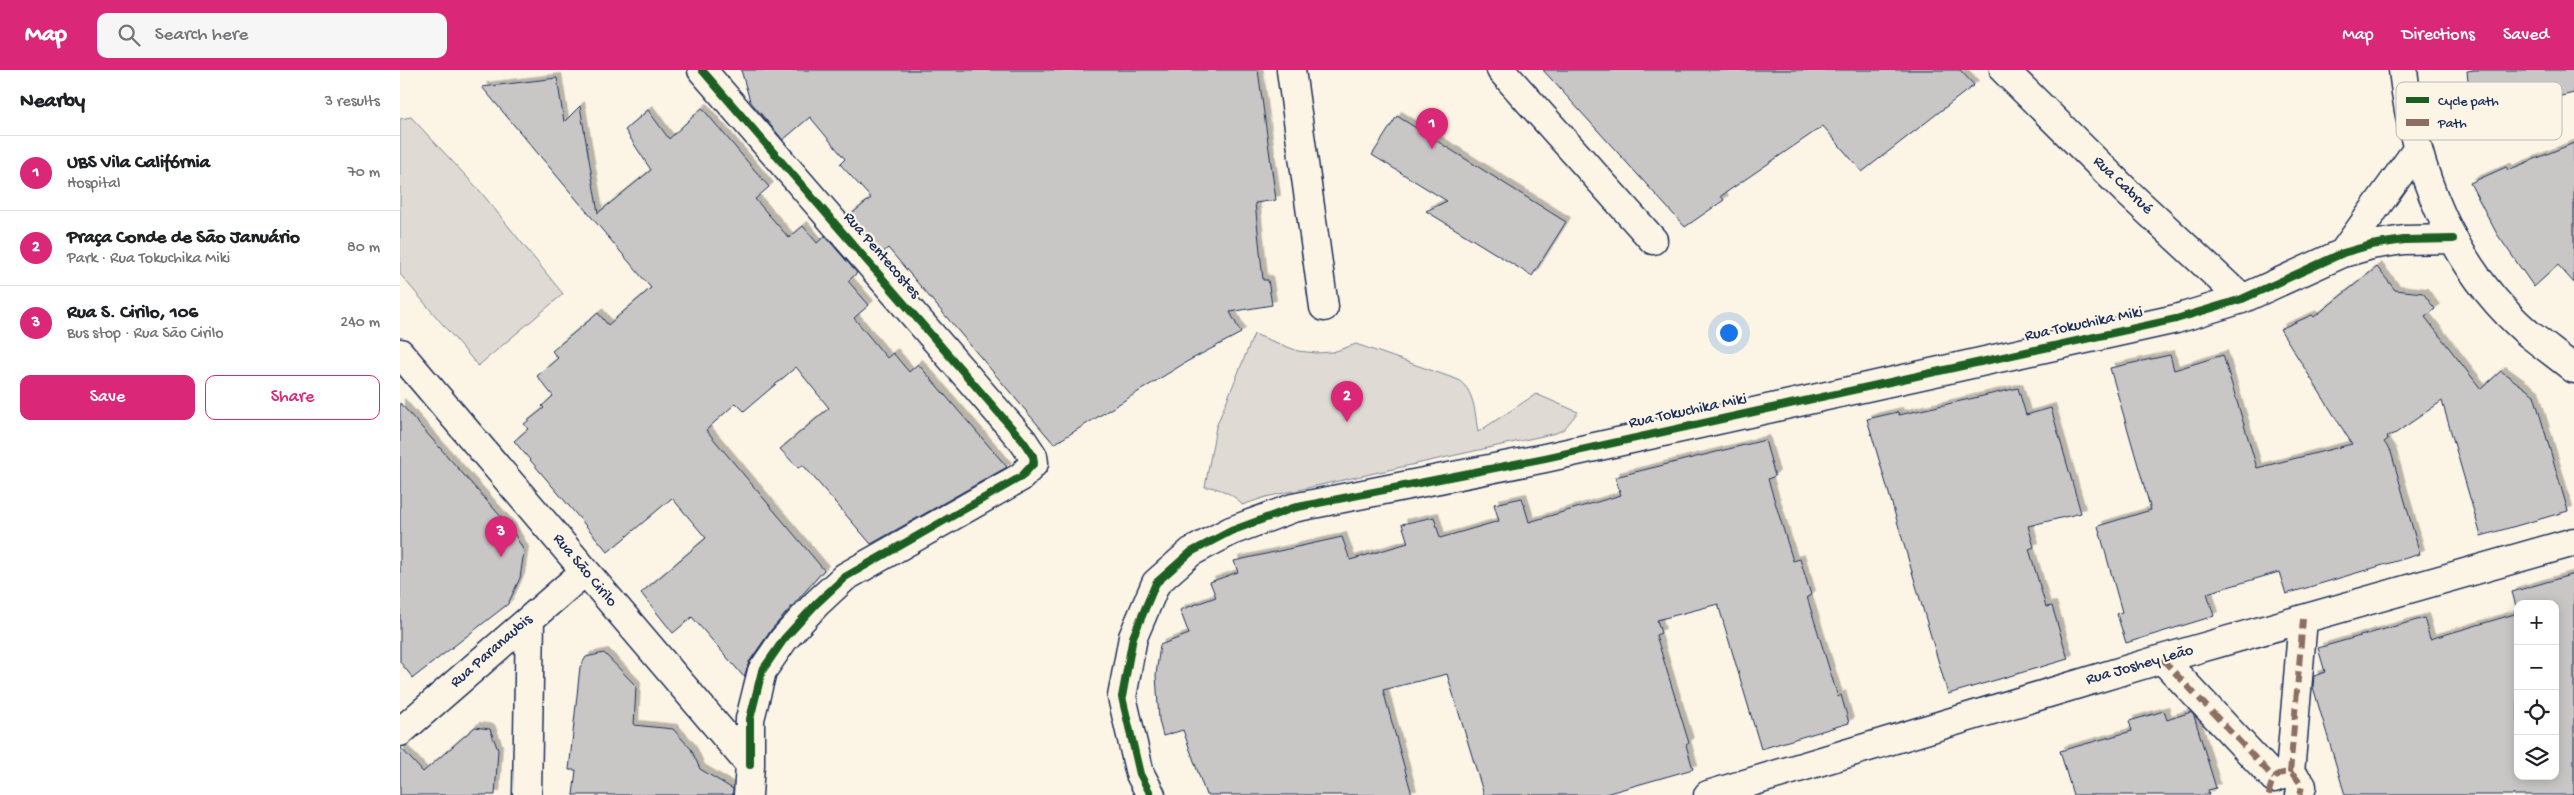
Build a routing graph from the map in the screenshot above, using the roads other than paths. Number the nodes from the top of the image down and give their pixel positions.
1 (702, 70) edge
2 (1291, 70) edge
3 (1501, 70) edge
4 (2004, 70) edge
5 (2414, 140) edge
6 (2416, 151) junction
7 (2453, 239) junction
8 (1653, 240) dead end
9 (2343, 253) junction
10 (2242, 299) junction
11 (1324, 307) dead end
12 (400, 353) edge
13 (2574, 369) edge
14 (2574, 542) edge
15 (584, 572) junction
16 (530, 619) junction
17 (2303, 619) junction
18 (2162, 659) junction
19 (400, 732) edge
20 (750, 765) junction
21 (2283, 785) edge
22 (527, 795) edge
23 (748, 795) edge
24 (1151, 795) edge
25 (1708, 795) edge

1 - 20 street, Rua Pentecostes
2 - 11 street
3 - 8 street
4 - 10 street, Rua Cabrué
5 - 6 street
6 - 7 street
6 - 9 street, Rua Tokuchika Miki
7 - 9 street, Rua Tokuchika Miki
7 - 13 street
9 - 10 street, Rua Tokuchika Miki
10 - 24 street, Rua Tokuchika Miki
12 - 15 street, Rua São Cirilo
14 - 17 street, Rua Joshey Leão
15 - 16 street, Rua Paranaubis
15 - 20 street, Rua São Cirilo
16 - 19 street, Rua Paranaubis
16 - 22 street
17 - 18 street, Rua Joshey Leão
17 - 21 street
18 - 21 street
18 - 25 street, Rua Joshey Leão
20 - 23 street

